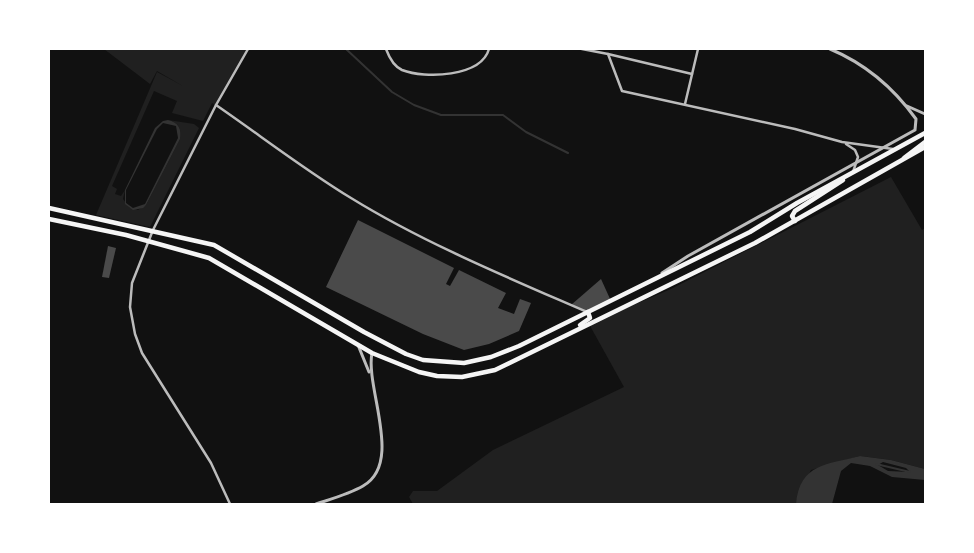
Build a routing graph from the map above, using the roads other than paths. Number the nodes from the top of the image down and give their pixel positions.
1 (248, 49) edge
2 (386, 49) edge
3 (489, 49) edge
4 (582, 49) edge
5 (698, 49) edge
6 (830, 49) edge
7 (608, 54) junction
8 (692, 74) junction
9 (686, 104) junction
10 (216, 105) junction
11 (906, 106) junction
12 (925, 114) edge
13 (925, 133) edge
14 (842, 142) junction
15 (925, 142) edge
16 (925, 147) edge
17 (882, 149) junction
18 (895, 149) junction
19 (901, 160) junction
20 (857, 163) junction
21 (852, 173) junction
22 (49, 208) edge
23 (49, 219) edge
24 (795, 221) junction
25 (152, 230) junction
26 (148, 241) junction
27 (654, 279) junction
28 (588, 312) junction
29 (575, 330) junction
30 (358, 345) junction
31 (372, 353) junction
32 (370, 375) junction
33 (230, 504) edge
34 (316, 504) edge

1 - 10 street
2 - 3 street
4 - 7 street
5 - 8 street
6 - 11 street
7 - 8 street
7 - 9 street
8 - 9 street
9 - 14 street
10 - 25 street
10 - 28 street
11 - 12 street
11 - 17 street
13 - 18 main road
14 - 17 street
14 - 20 street
15 - 19 main road
16 - 19 main road
17 - 18 street
17 - 20 street
18 - 21 main road
19 - 24 main road
20 - 21 street
20 - 27 street
21 - 24 main road
21 - 27 main road
22 - 25 main road
23 - 26 main road
24 - 29 main road
25 - 26 street
25 - 28 main road
26 - 30 main road
26 - 33 street
27 - 28 main road
28 - 29 main road
29 - 31 main road
30 - 31 main road
30 - 32 street
31 - 32 street
32 - 34 street

